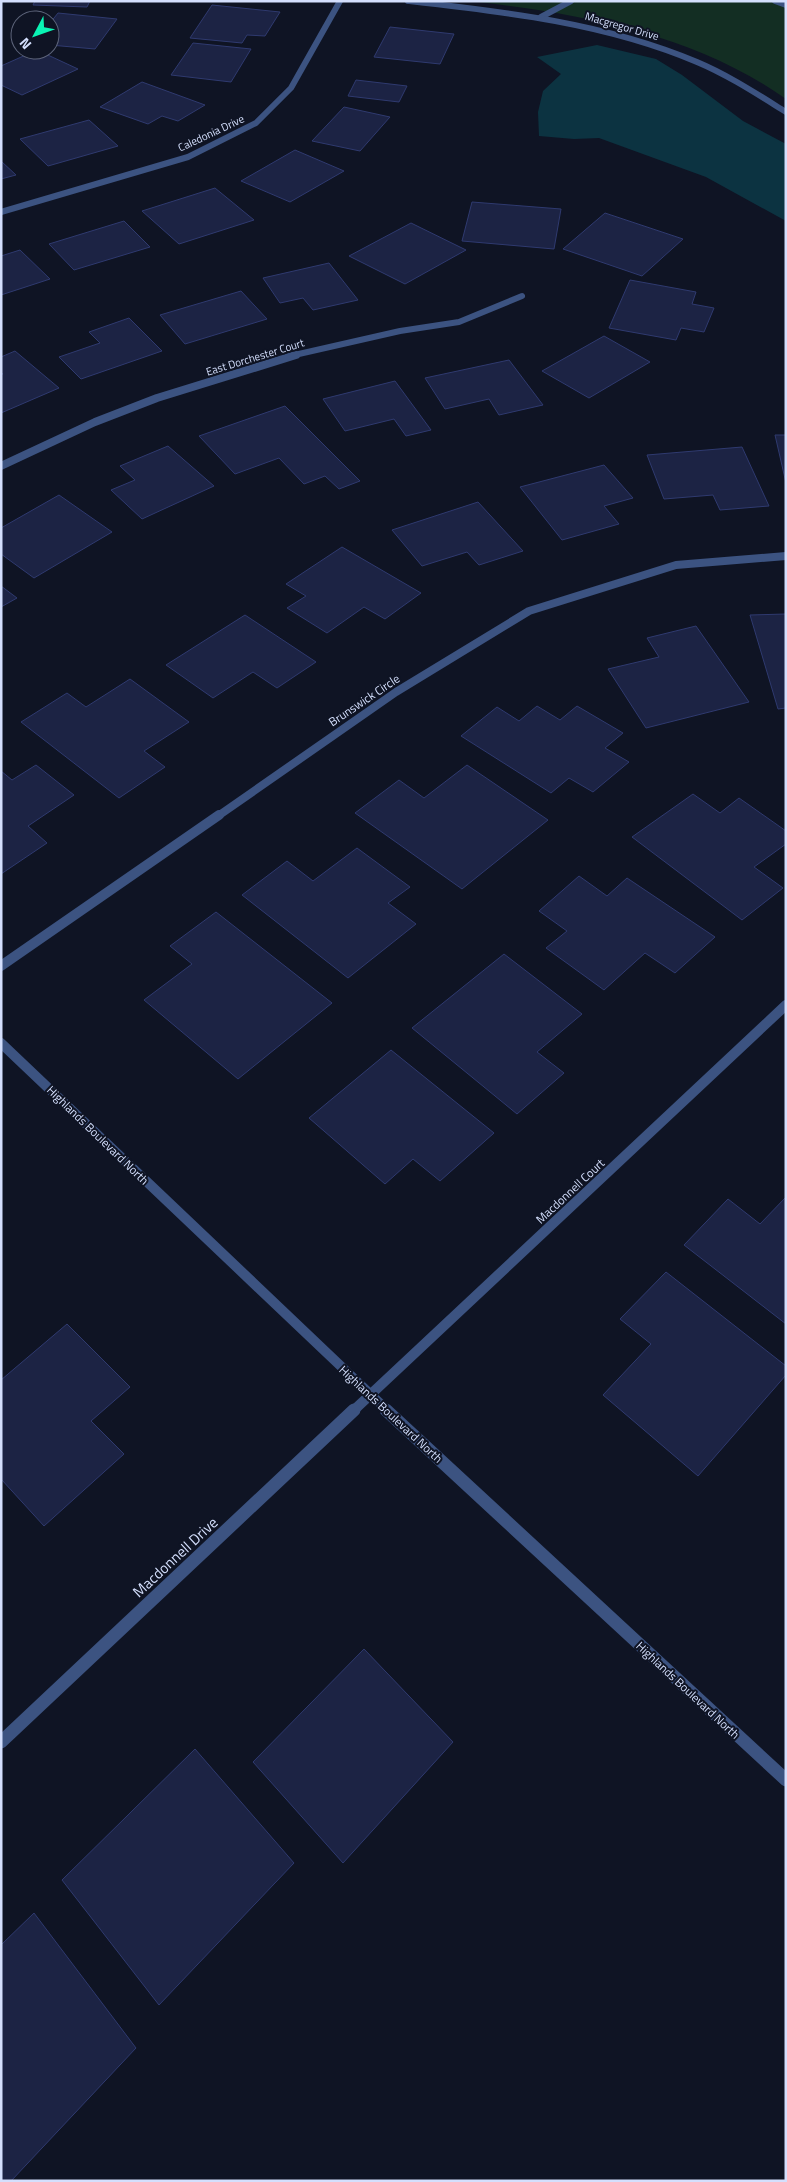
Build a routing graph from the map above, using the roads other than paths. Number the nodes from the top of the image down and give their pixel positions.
1 (340, 1) edge
2 (408, 1) edge
3 (571, 1) edge
4 (775, 1) edge
5 (786, 5) edge
6 (541, 17) junction
7 (786, 112) edge
8 (1, 212) edge
9 (522, 296) dead end
10 (1, 466) edge
11 (786, 556) edge
12 (1, 966) edge
13 (786, 1005) edge
14 (1, 1043) edge
15 (371, 1396) junction
16 (1, 1742) edge
17 (786, 1780) edge

1 - 8 street, Caledonia Drive
2 - 6 street, Macgregor Drive
3 - 6 street
4 - 5 street
6 - 7 street, Macgregor Drive
9 - 10 street, East Dorchester Court
11 - 12 street, Brunswick Circle
13 - 15 street, Macdonnell Court
14 - 15 street, Highlands Boulevard North
15 - 16 street, Macdonnell Drive
15 - 17 street, Highlands Boulevard North

